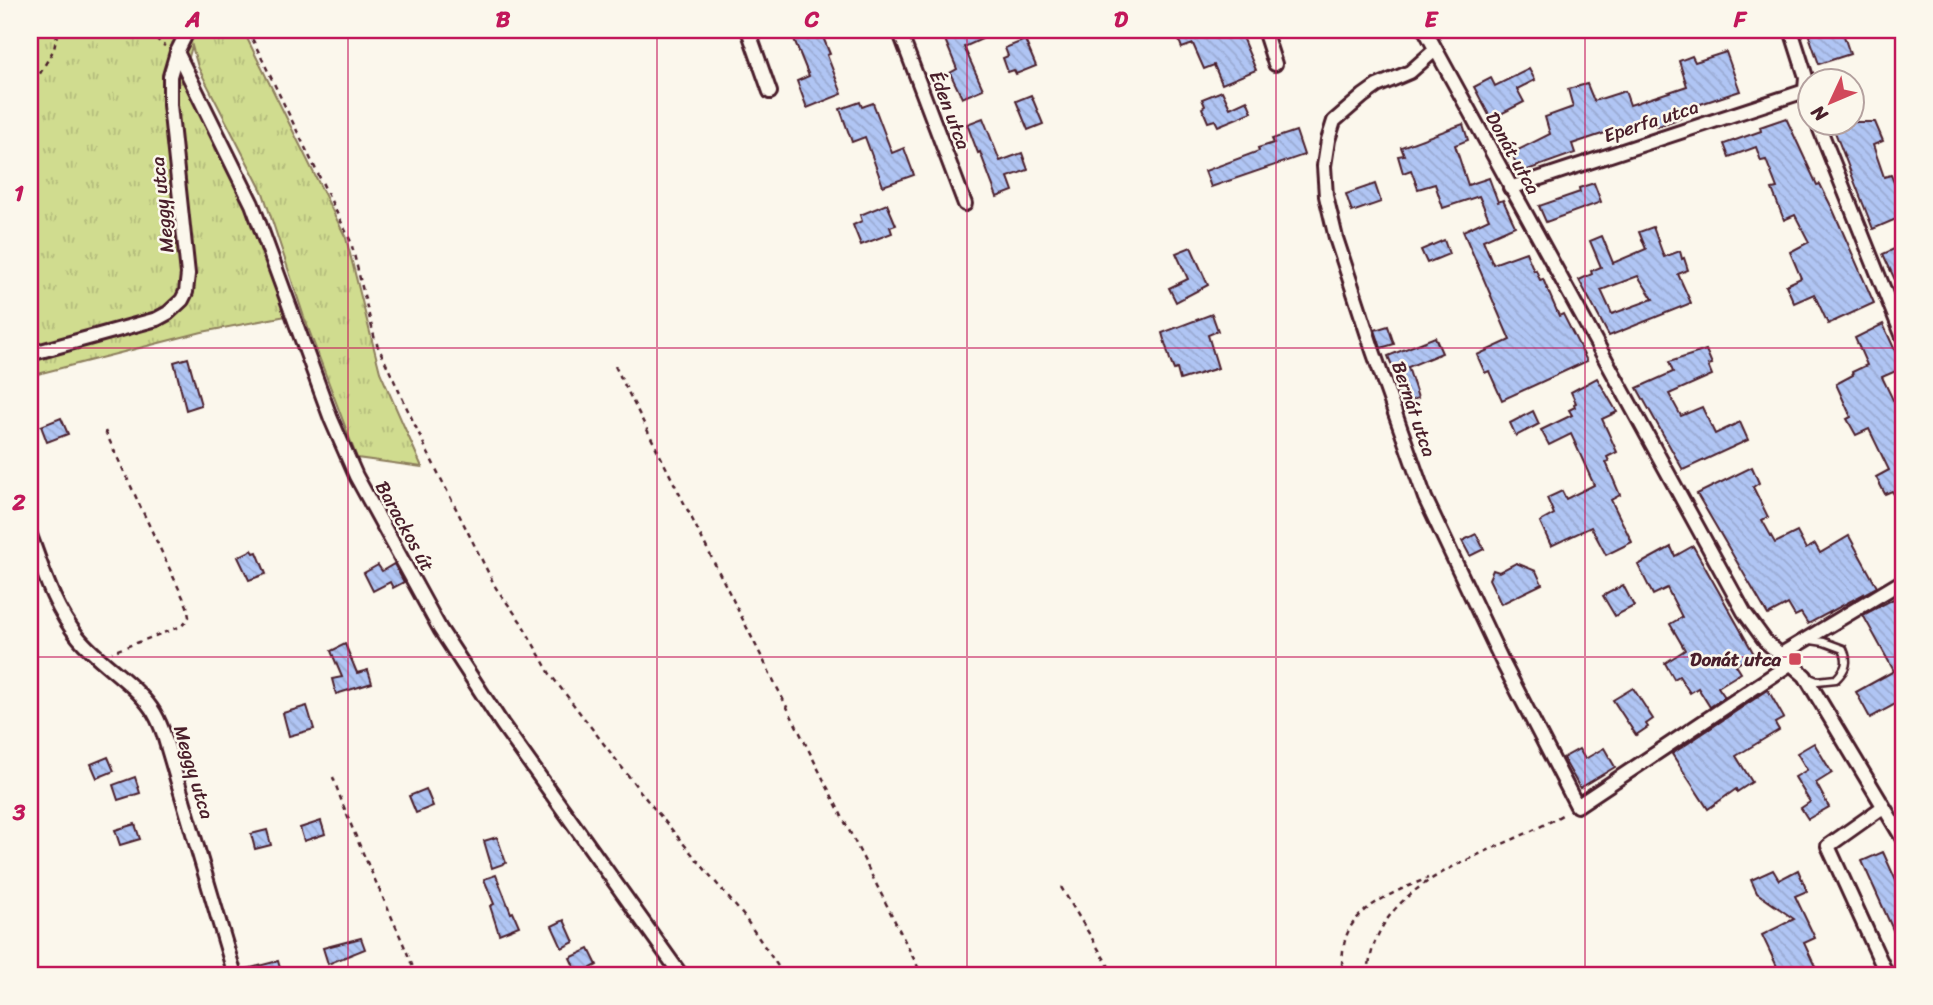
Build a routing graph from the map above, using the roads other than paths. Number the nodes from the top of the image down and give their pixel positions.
1 (188, 30) edge
2 (748, 30) edge
3 (898, 30) edge
4 (1264, 30) edge
5 (1425, 30) edge
6 (1791, 30) edge
7 (1435, 50) junction
8 (177, 52) junction
9 (1275, 64) dead end
10 (1802, 66) edge
11 (770, 92) dead end
12 (1797, 94) edge
13 (1823, 136) edge
14 (1510, 188) junction
15 (965, 204) dead end
16 (1903, 337) edge
17 (30, 354) edge
18 (30, 535) edge
19 (1903, 581) edge
20 (1805, 639) junction
21 (1785, 659) junction
22 (1805, 676) junction
23 (1883, 807) junction
24 (1903, 839) edge
25 (234, 975) edge
26 (681, 975) edge
27 (1887, 975) edge

1 - 8 street, Meggy utca
2 - 11 street
3 - 15 street, Éden utca
4 - 9 street
5 - 7 street, Donát utca
6 - 10 street
7 - 14 street, Donát utca
7 - 21 street, Bernát utca
8 - 17 street, Meggy utca
8 - 26 street, Barackos út
12 - 14 street, Eperfa utca
13 - 16 street
14 - 21 street, Donát utca
18 - 25 street, Meggy utca
19 - 20 street
20 - 21 street
20 - 22 lane
21 - 22 street
22 - 23 street
23 - 24 street
23 - 27 street

